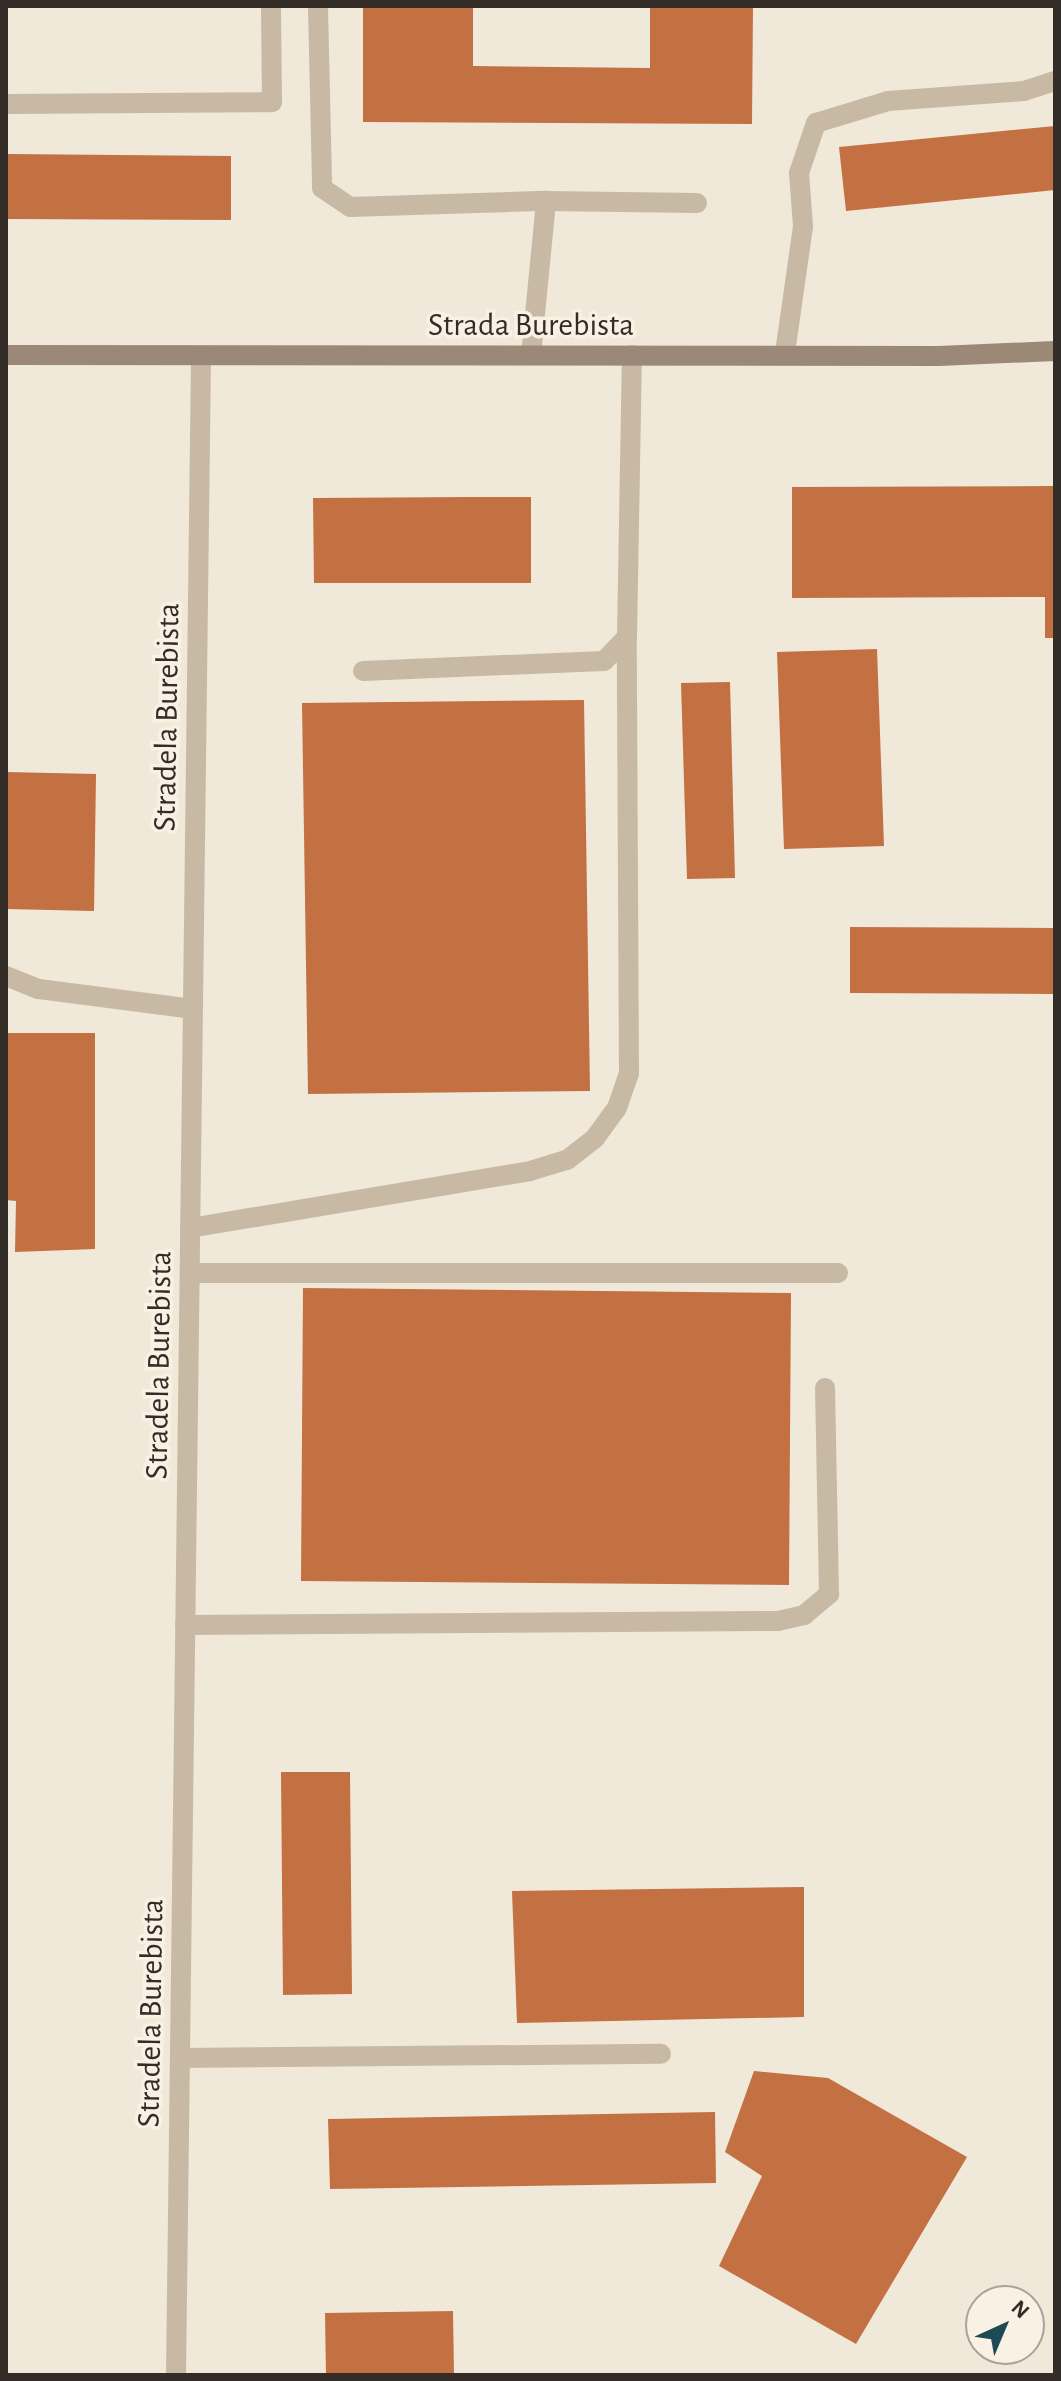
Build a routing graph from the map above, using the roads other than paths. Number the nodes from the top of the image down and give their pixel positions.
1 (271, 6) edge
2 (318, 6) edge
3 (1055, 81) edge
4 (6, 104) edge
5 (546, 201) junction
6 (697, 203) dead end
7 (1055, 351) edge
8 (785, 353) junction
9 (6, 355) edge
10 (531, 355) junction
11 (632, 355) junction
12 (201, 356) junction
13 (627, 637) junction
14 (363, 671) dead end
15 (6, 976) edge
16 (193, 1009) junction
17 (190, 1228) junction
18 (190, 1273) junction
19 (838, 1273) dead end
20 (825, 1388) dead end
21 (185, 1625) junction
22 (661, 2054) dead end
23 (180, 2058) junction
24 (176, 2375) edge

1 - 4 street
2 - 5 street
3 - 8 street
5 - 6 street
5 - 10 street
7 - 8 main road, Strada Burebista
8 - 11 main road, Strada Burebista
9 - 12 main road, Strada Burebista
10 - 11 main road, Strada Burebista
10 - 12 main road, Strada Burebista
11 - 13 street
12 - 16 street, Stradela Burebista
13 - 14 street
13 - 17 street
15 - 16 street
16 - 17 street, Stradela Burebista
17 - 18 street, Stradela Burebista
18 - 19 street
18 - 21 street, Stradela Burebista
20 - 21 street
21 - 23 street, Stradela Burebista
22 - 23 street
23 - 24 street, Stradela Burebista

